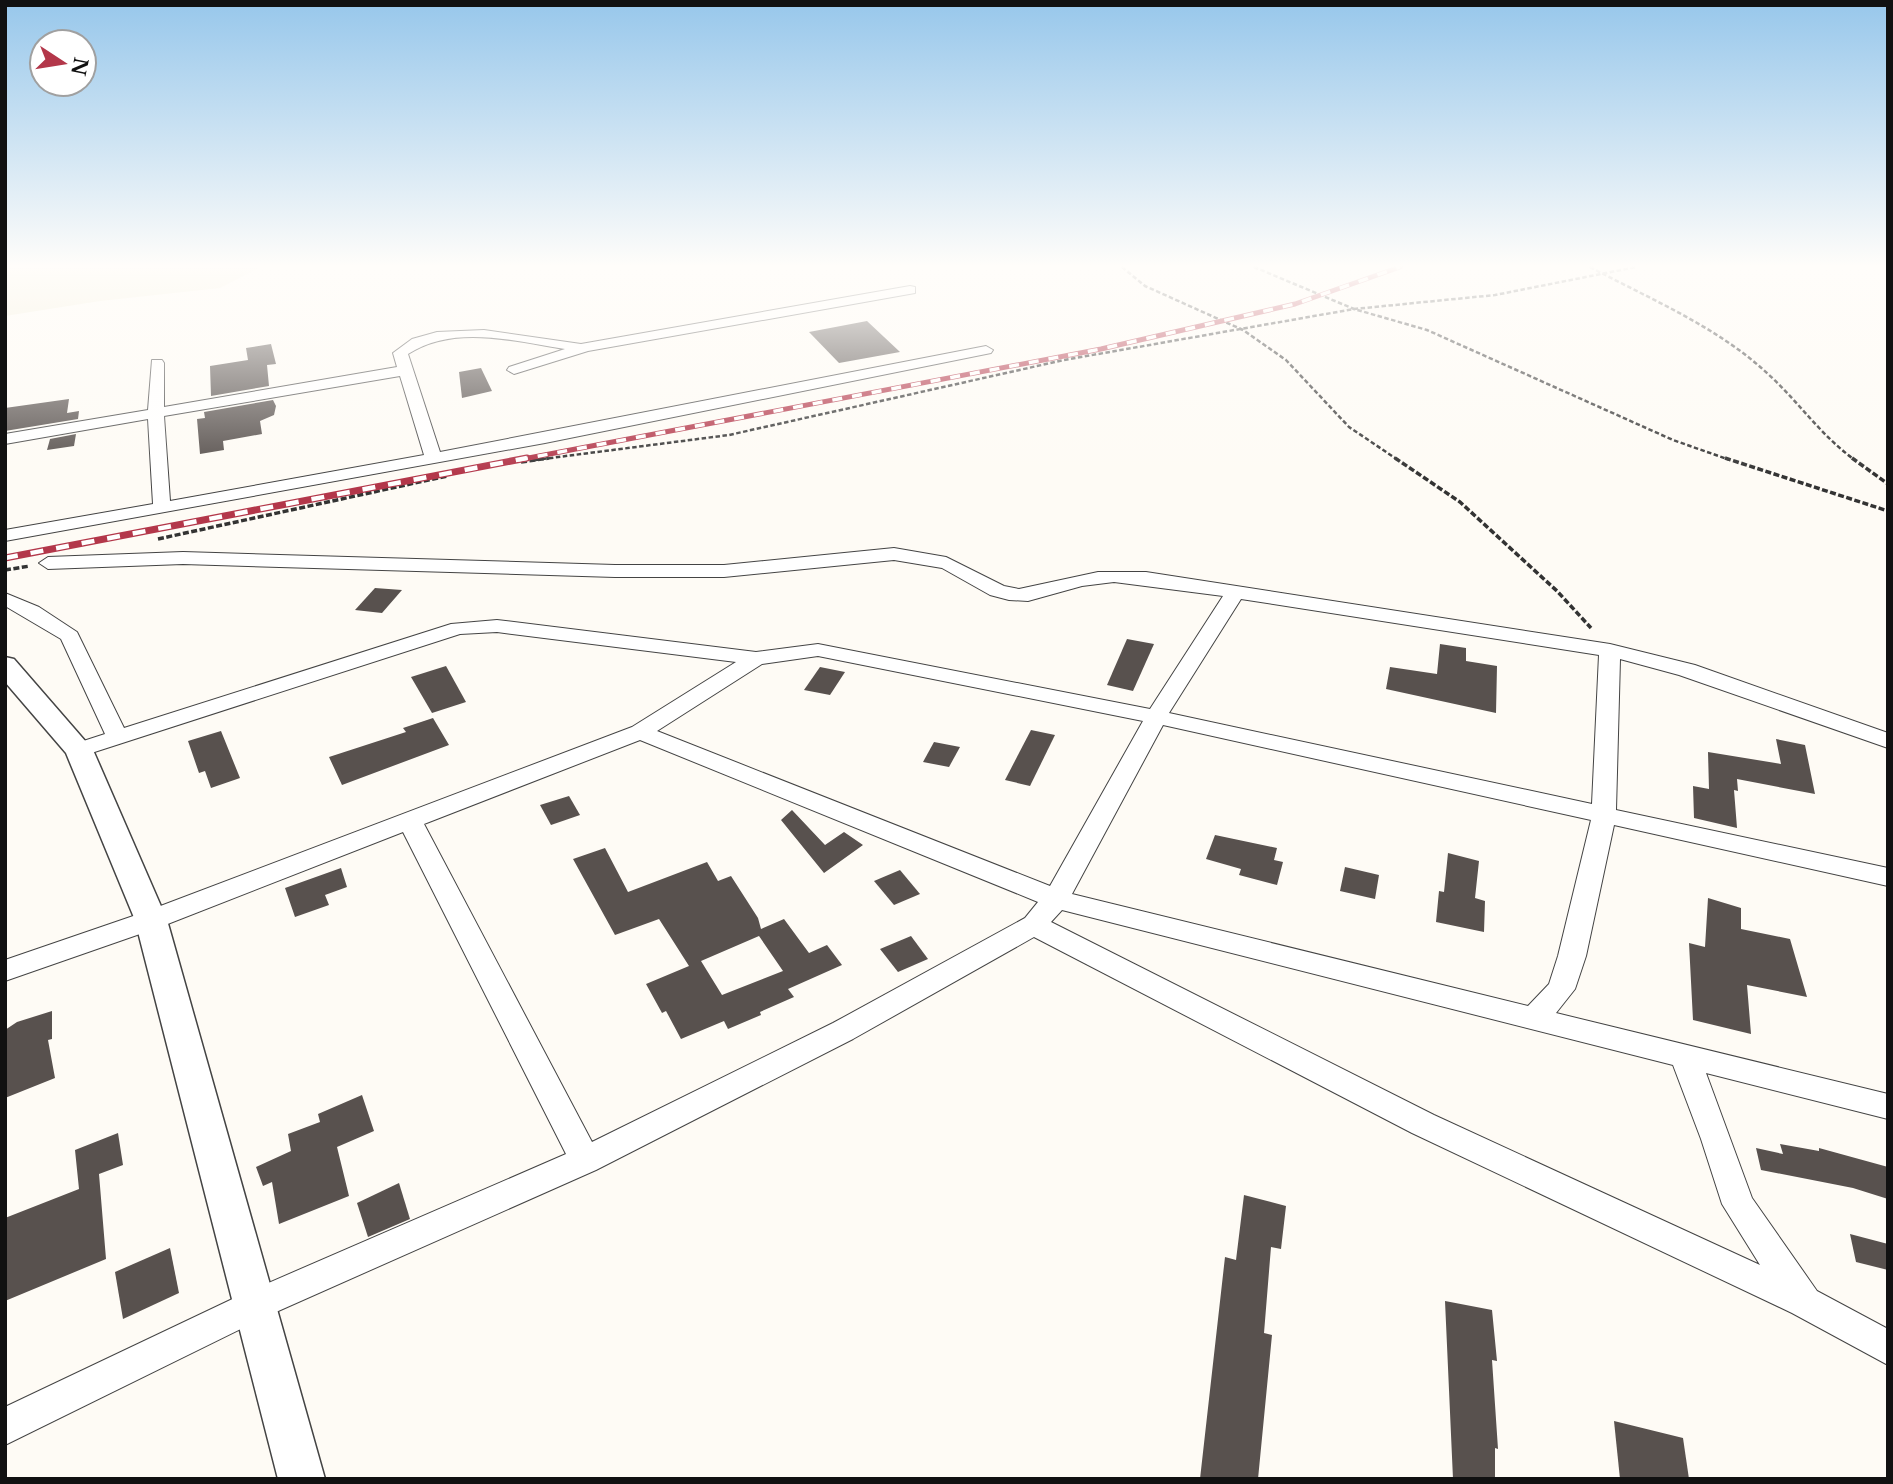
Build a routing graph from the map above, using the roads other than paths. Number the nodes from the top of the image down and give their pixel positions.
1 (435, 336) edge
2 (495, 336) edge
3 (646, 336) edge
4 (585, 347) junction
5 (986, 350) dead end
6 (157, 363) dead end
7 (408, 370) junction
8 (514, 370) dead end
9 (156, 413) junction
10 (5, 439) edge
11 (434, 459) junction
12 (162, 509) junction
13 (5, 536) edge
14 (48, 563) road end
15 (1234, 594) junction
16 (5, 599) edge
17 (1610, 650) junction
18 (756, 658) junction
19 (5, 665) edge
20 (1156, 717) junction
21 (640, 732) junction
22 (118, 738) junction
23 (1888, 741) edge
24 (79, 750) junction
25 (1604, 815) junction
26 (410, 821) junction
27 (1888, 877) edge
28 (1056, 899) junction
29 (150, 920) junction
30 (1034, 925) junction
31 (5, 971) edge
32 (1535, 1017) junction
33 (1683, 1054) junction
34 (1888, 1107) edge
35 (585, 1160) junction
36 (1804, 1302) junction
37 (255, 1305) junction
38 (1888, 1348) edge
39 (5, 1427) edge
40 (302, 1479) edge

1 - 7 street
2 - 4 street
3 - 4 street
4 - 8 street
5 - 11 street
6 - 9 street
7 - 9 street
7 - 11 street
9 - 10 street
9 - 12 street
11 - 12 street
12 - 13 street
14 - 15 street
15 - 17 street
15 - 20 street
16 - 22 street
17 - 23 street
17 - 25 street
18 - 20 street
18 - 21 street
18 - 22 street
19 - 24 street
20 - 25 street
20 - 28 street
21 - 26 street
21 - 28 street
22 - 24 street
24 - 29 street
25 - 27 street
25 - 32 street
26 - 29 street
26 - 35 street
28 - 30 street
28 - 32 street
29 - 31 street
29 - 37 street
30 - 35 street
30 - 36 street
32 - 33 street
33 - 34 street
33 - 36 street
35 - 37 street
36 - 38 street
37 - 39 street
37 - 40 street

